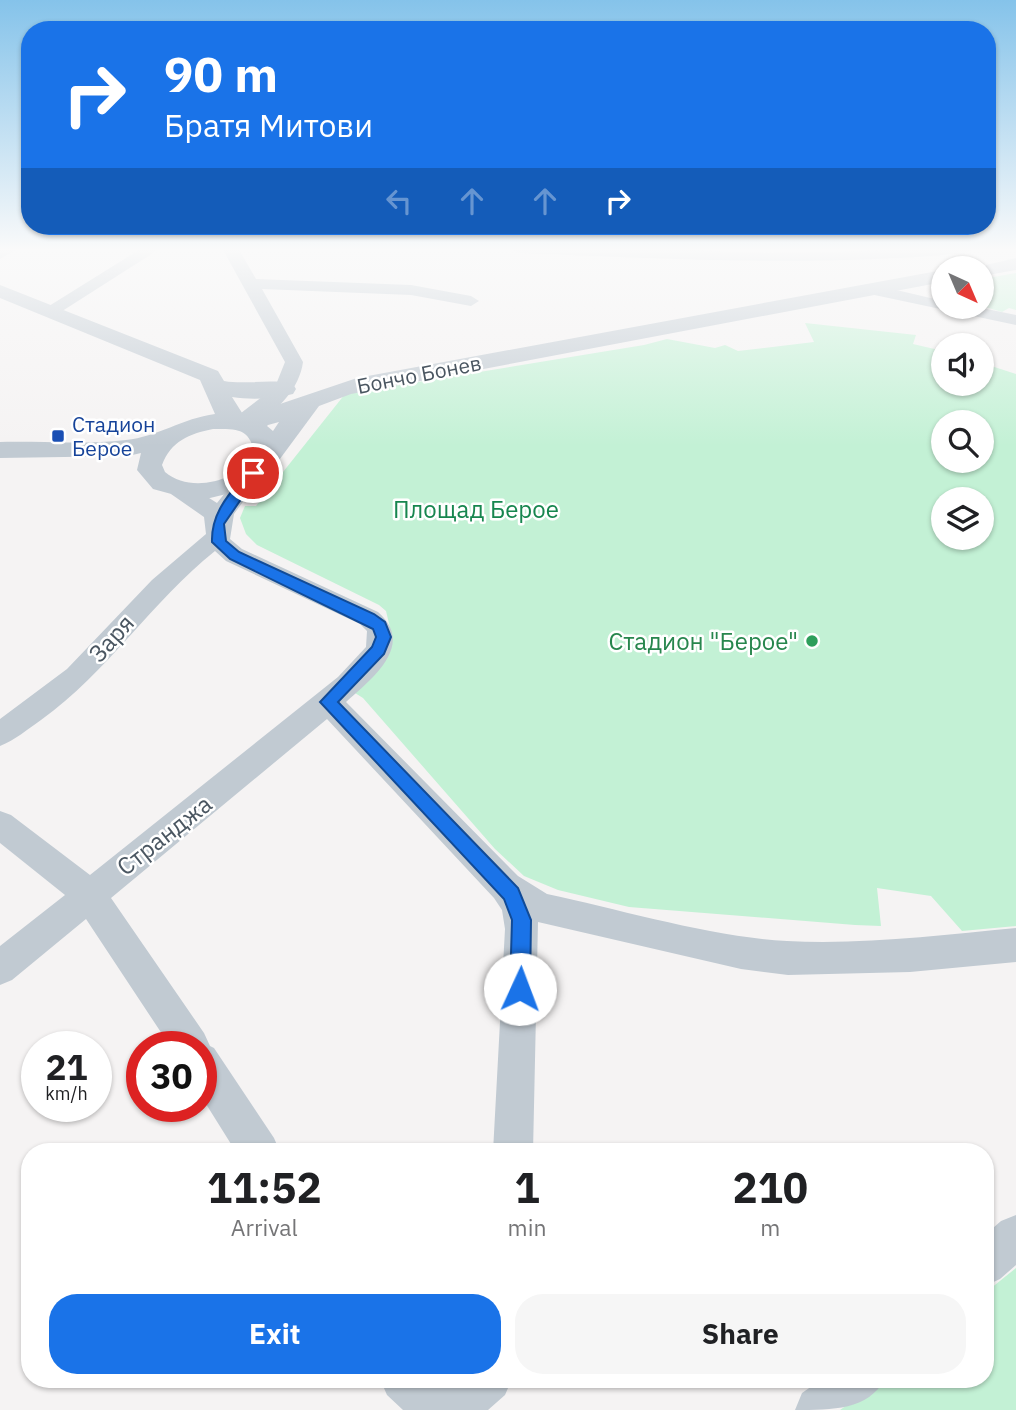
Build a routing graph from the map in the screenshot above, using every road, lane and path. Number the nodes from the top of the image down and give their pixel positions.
1 (57, 314) edge
2 (268, 314) edge
3 (738, 314) edge
4 (994, 316) edge
5 (1016, 320) edge
6 (287, 384) junction
7 (217, 387) junction
8 (320, 398) junction
9 (237, 423) junction
10 (174, 434) junction
11 (0, 450) edge
12 (0, 464) edge
13 (260, 464) junction
14 (168, 484) junction
15 (218, 531) junction
16 (328, 702) junction
17 (0, 734) edge
18 (0, 825) edge
19 (506, 887) junction
20 (89, 894) junction
21 (1016, 945) edge
22 (0, 968) edge
23 (181, 1031) edge
24 (217, 1086) edge
25 (254, 1143) edge
26 (513, 1143) edge
27 (1016, 1236) edge
28 (994, 1256) edge
29 (480, 1388) edge
30 (850, 1388) edge
31 (412, 1389) edge
32 (819, 1410) edge

1 - 7 street
2 - 6 street
3 - 8 street, Бончо Бонев
4 - 5 street
6 - 7 street
6 - 8 street
6 - 9 street
7 - 9 street
7 - 10 street
8 - 9 street, Бончо Бонев
8 - 13 street
9 - 10 street, Бончо Бонев
9 - 13 street
10 - 11 street, Бончо Бонев
10 - 14 street
12 - 14 street
13 - 14 street
13 - 15 street
14 - 15 street
15 - 16 street, Странджа
15 - 17 street, Заря
16 - 19 street
16 - 20 street, Странджа
18 - 20 street
19 - 21 street
19 - 26 street
20 - 22 street, Странджа
20 - 23 street
24 - 25 street
27 - 28 street
29 - 31 street
30 - 32 street

